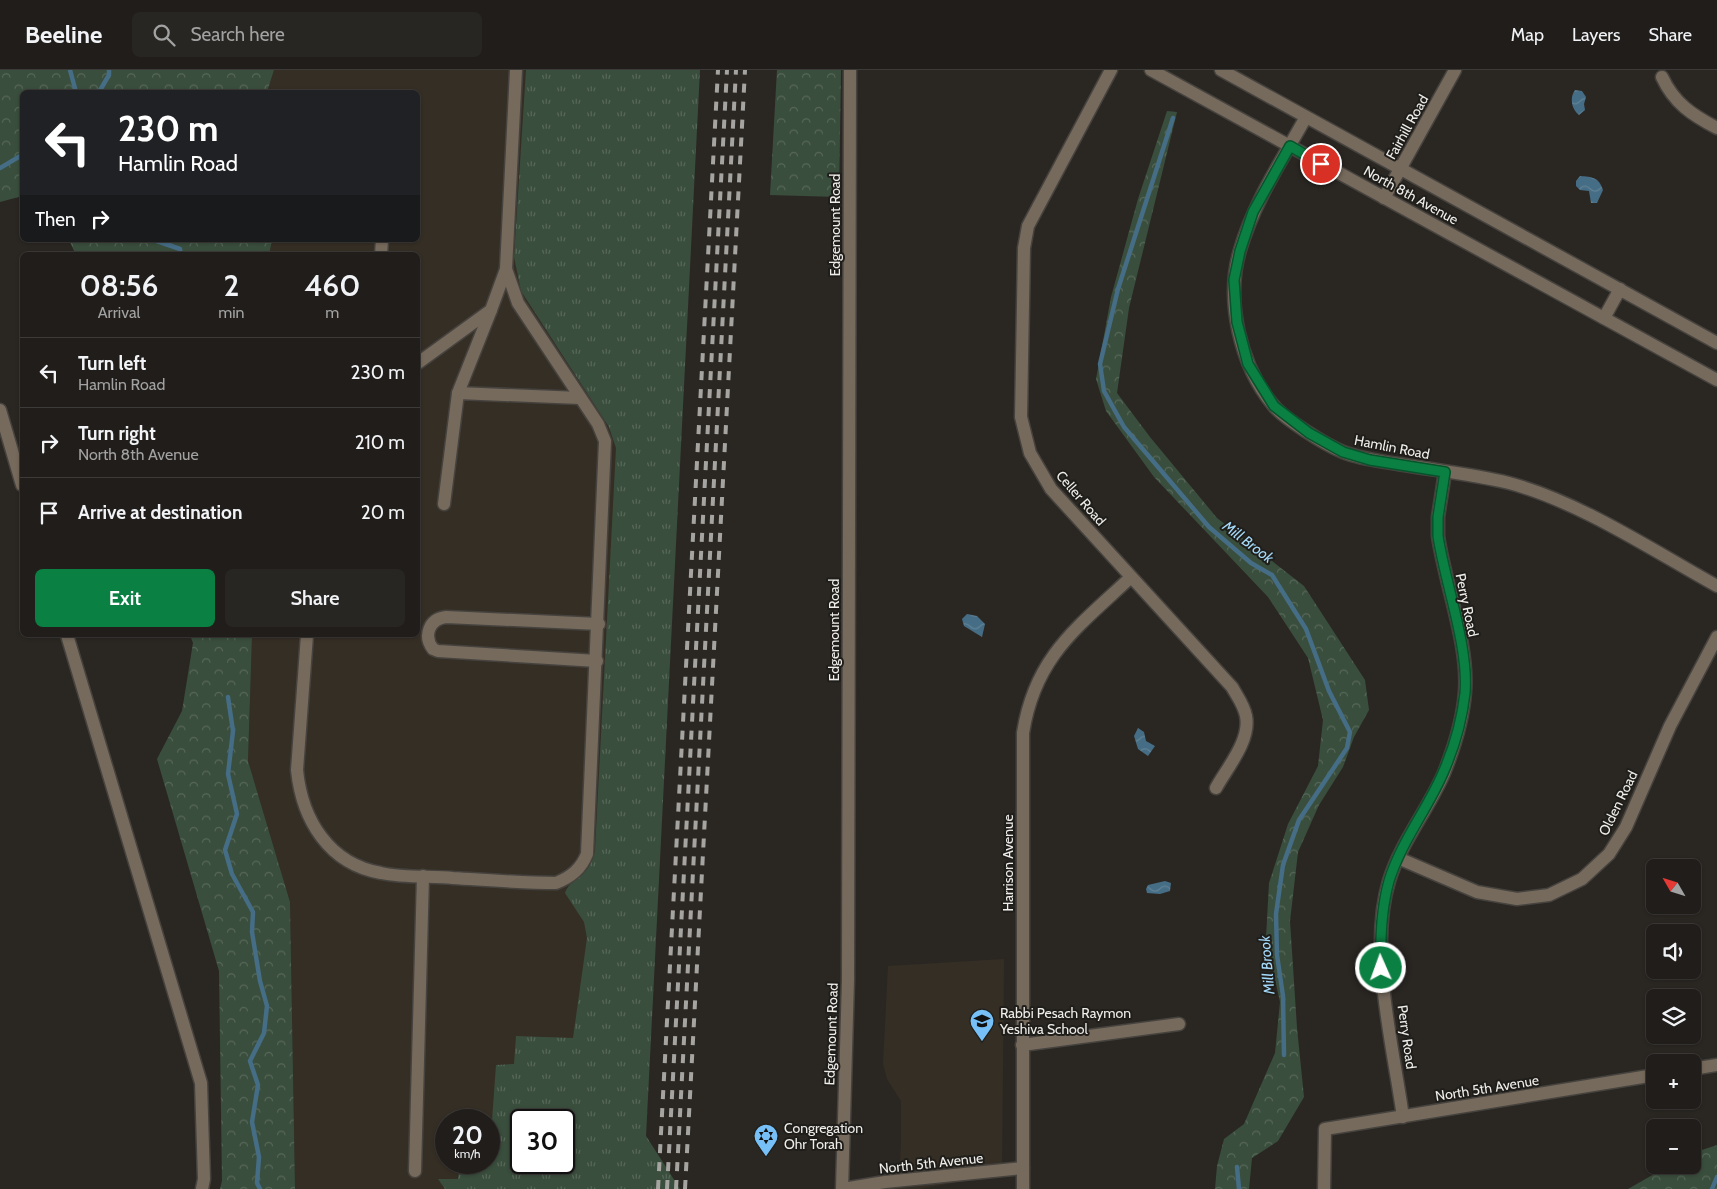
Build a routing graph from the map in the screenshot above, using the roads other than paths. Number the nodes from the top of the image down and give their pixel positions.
1 (516, 70) edge
2 (850, 70) edge
3 (1111, 70) edge
4 (1152, 70) edge
5 (1221, 70) edge
6 (1455, 70) edge
7 (1662, 77) dead end
8 (1306, 117) junction
9 (1717, 128) edge
10 (1290, 146) junction
11 (1401, 169) junction
12 (1384, 198) junction
13 (506, 269) junction
14 (1620, 289) junction
15 (491, 310) junction
16 (1604, 318) junction
17 (1717, 343) edge
18 (420, 362) edge
19 (1717, 380) edge
20 (458, 393) junction
21 (580, 398) junction
22 (0, 410) edge
23 (1445, 472) junction
24 (20, 478) edge
25 (444, 504) dead end
26 (1131, 577) junction
27 (1717, 586) edge
28 (598, 624) junction
29 (68, 637) edge
30 (306, 637) edge
31 (1717, 637) edge
32 (597, 661) junction
33 (1216, 788) dead end
34 (1398, 858) junction
35 (422, 876) junction
36 (1179, 1024) dead end
37 (1022, 1045) junction
38 (1717, 1065) edge
39 (1701, 1068) edge
40 (1646, 1076) edge
41 (1403, 1117) junction
42 (1022, 1168) junction
43 (415, 1172) dead end
44 (202, 1189) edge
45 (842, 1189) edge
46 (1023, 1189) edge
47 (1324, 1189) edge

1 - 13 street
2 - 45 street, Edgemount Road
3 - 26 street, Celler Road
4 - 10 street, North 8th Avenue
5 - 8 street, North 8th Avenue
6 - 11 street, Fairhill Road
7 - 9 street
8 - 10 street, Hamlin Road
8 - 11 street, North 8th Avenue
10 - 12 street, North 8th Avenue
10 - 23 street, Hamlin Road
11 - 12 street, Fairhill Road
11 - 14 street, North 8th Avenue
12 - 16 street, North 8th Avenue
13 - 15 street
13 - 21 street
14 - 16 street
14 - 17 street, North 8th Avenue
15 - 18 street
15 - 20 street
16 - 19 street, North 8th Avenue
20 - 21 street
20 - 25 street
21 - 28 street
22 - 24 street
23 - 27 street, Hamlin Road
23 - 34 street, Perry Road
26 - 33 street, Celler Road
26 - 37 street, Harrison Avenue
28 - 32 street
28 - 32 street
29 - 44 street
30 - 35 street
31 - 34 street, Olden Road
32 - 35 street
34 - 41 street, Perry Road
35 - 43 street
36 - 37 street
37 - 42 street, Harrison Avenue
38 - 39 street
40 - 41 street, North 5th Avenue
41 - 47 street, North 5th Avenue
42 - 45 street, North 5th Avenue
42 - 46 street, Harrison Avenue

